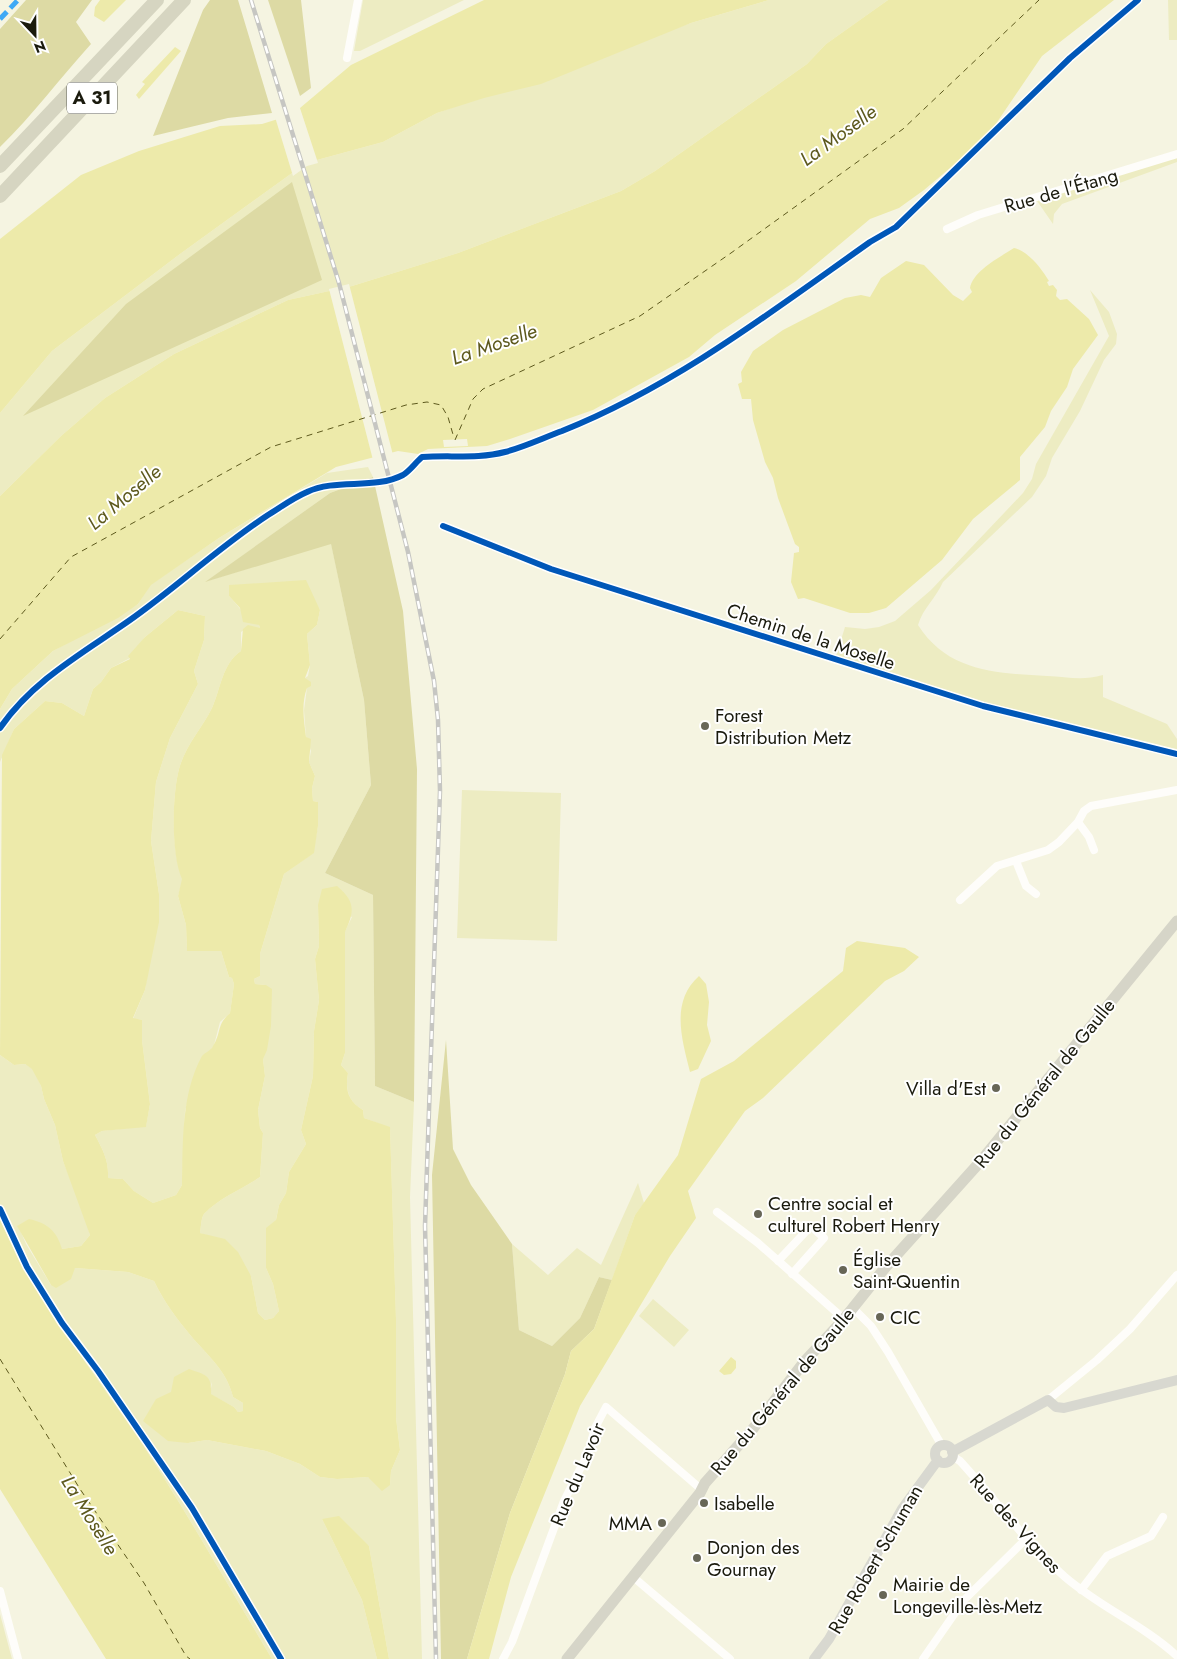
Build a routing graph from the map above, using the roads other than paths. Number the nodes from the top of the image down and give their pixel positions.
1 (157, 0) edge
2 (184, 0) edge
3 (358, 0) edge
4 (347, 58) dead end
5 (1177, 154) edge
6 (0, 166) edge
7 (0, 196) edge
8 (947, 229) dead end
9 (443, 526) dead end
10 (1177, 754) edge
11 (1177, 790) edge
12 (1078, 822) junction
13 (1094, 850) dead end
14 (1016, 860) junction
15 (1036, 894) dead end
16 (960, 900) dead end
17 (1177, 921) edge
18 (716, 1212) dead end
19 (778, 1261) junction
20 (792, 1274) junction
21 (1177, 1275) edge
22 (853, 1308) junction
23 (844, 1319) junction
24 (1177, 1380) edge
25 (1048, 1400) junction
26 (942, 1446) junction
27 (952, 1454) junction
28 (938, 1460) junction
29 (702, 1490) junction
30 (1163, 1517) dead end
31 (1026, 1538) junction
32 (632, 1576) junction
33 (1081, 1590) junction
34 (0, 1592) edge
35 (1177, 1656) edge
36 (18, 1659) edge
37 (503, 1659) edge
38 (567, 1659) edge
39 (730, 1659) edge
40 (814, 1659) edge
41 (923, 1659) edge

1 - 6 highway, A 31
2 - 7 highway, A 31
3 - 4 street
5 - 8 street, Rue de l'Étang
9 - 10 street, Chemin de la Moselle
11 - 12 street
12 - 13 street
12 - 14 street
14 - 15 street
14 - 16 street
17 - 22 main road, Rue du Général de Gaulle
18 - 19 street
19 - 20 street
19 - 20 street
20 - 23 street
21 - 25 street
22 - 23 main road, Rue du Général de Gaulle
22 - 26 street
23 - 29 main road, Rue du Général de Gaulle
24 - 25 street
25 - 27 street
26 - 27 street
26 - 28 street
27 - 28 street
27 - 31 street, Rue des Vignes
28 - 40 street, Rue Robert Schuman
29 - 32 main road, Rue du Général de Gaulle
29 - 37 street, Rue du Lavoir
30 - 33 street, Rue des Vignes
31 - 33 street, Rue des Vignes
31 - 41 street
32 - 38 main road, Rue du Général de Gaulle
32 - 39 street
33 - 35 street, Rue des Vignes
34 - 36 street

